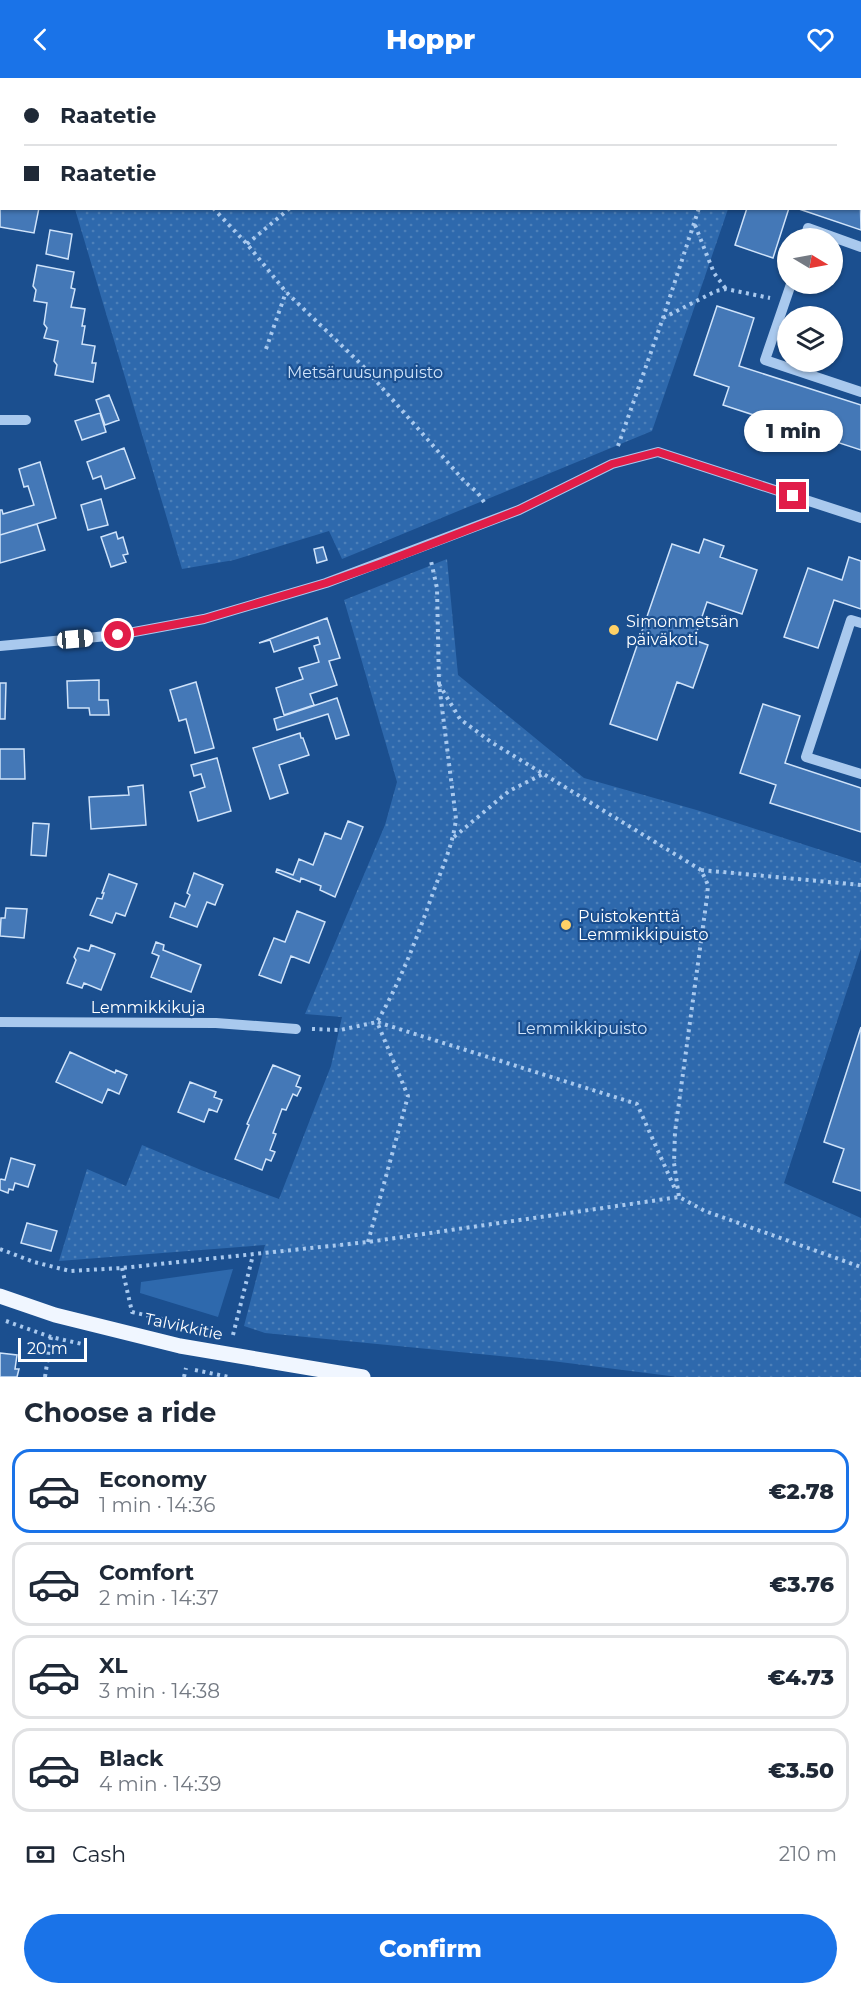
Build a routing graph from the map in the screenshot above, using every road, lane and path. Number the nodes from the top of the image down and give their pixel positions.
1 (215, 210) edge
2 (288, 210) edge
3 (698, 210) edge
4 (694, 223) junction
5 (843, 241) edge
6 (247, 244) junction
7 (861, 247) edge
8 (726, 289) junction
9 (286, 292) junction
10 (788, 294) edge
11 (785, 302) junction
12 (663, 318) junction
13 (266, 349) dead end
14 (861, 392) edge
15 (0, 420) edge
16 (26, 420) dead end
17 (612, 464) junction
18 (861, 518) edge
19 (495, 519) junction
20 (428, 544) junction
21 (861, 623) edge
22 (0, 645) edge
23 (439, 684) junction
24 (543, 773) junction
25 (861, 774) edge
26 (454, 837) junction
27 (701, 870) junction
28 (861, 885) edge
29 (0, 1022) edge
30 (377, 1022) junction
31 (296, 1029) joint
32 (679, 1197) junction
33 (368, 1242) junction
34 (0, 1249) edge
35 (253, 1255) junction
36 (861, 1267) edge
37 (122, 1268) junction
38 (0, 1296) edge
39 (162, 1319) dead end
40 (232, 1335) dead end
41 (51, 1337) dead end
42 (186, 1368) dead end
43 (45, 1377) edge
44 (184, 1377) edge
45 (363, 1377) edge

1 - 6 path
2 - 6 path
3 - 4 path
4 - 8 path
4 - 12 path
5 - 7 street
6 - 9 path
8 - 11 path
8 - 12 path
9 - 13 path
9 - 19 path
10 - 11 street
11 - 14 street
12 - 17 path
15 - 16 street
17 - 18 street
17 - 19 street
19 - 20 street
20 - 22 street
20 - 23 path
21 - 25 street
23 - 24 path
23 - 26 path
24 - 26 path
24 - 27 path
26 - 30 path
27 - 28 path
27 - 32 path
29 - 31 street, Lemmikkikuja
30 - 31 path
30 - 32 path
30 - 33 path
32 - 33 path
32 - 36 path
33 - 35 path
34 - 37 path
35 - 37 path
35 - 40 path
37 - 39 path
38 - 45 main road, Talvikkitie
41 - 43 path
42 - 44 path

